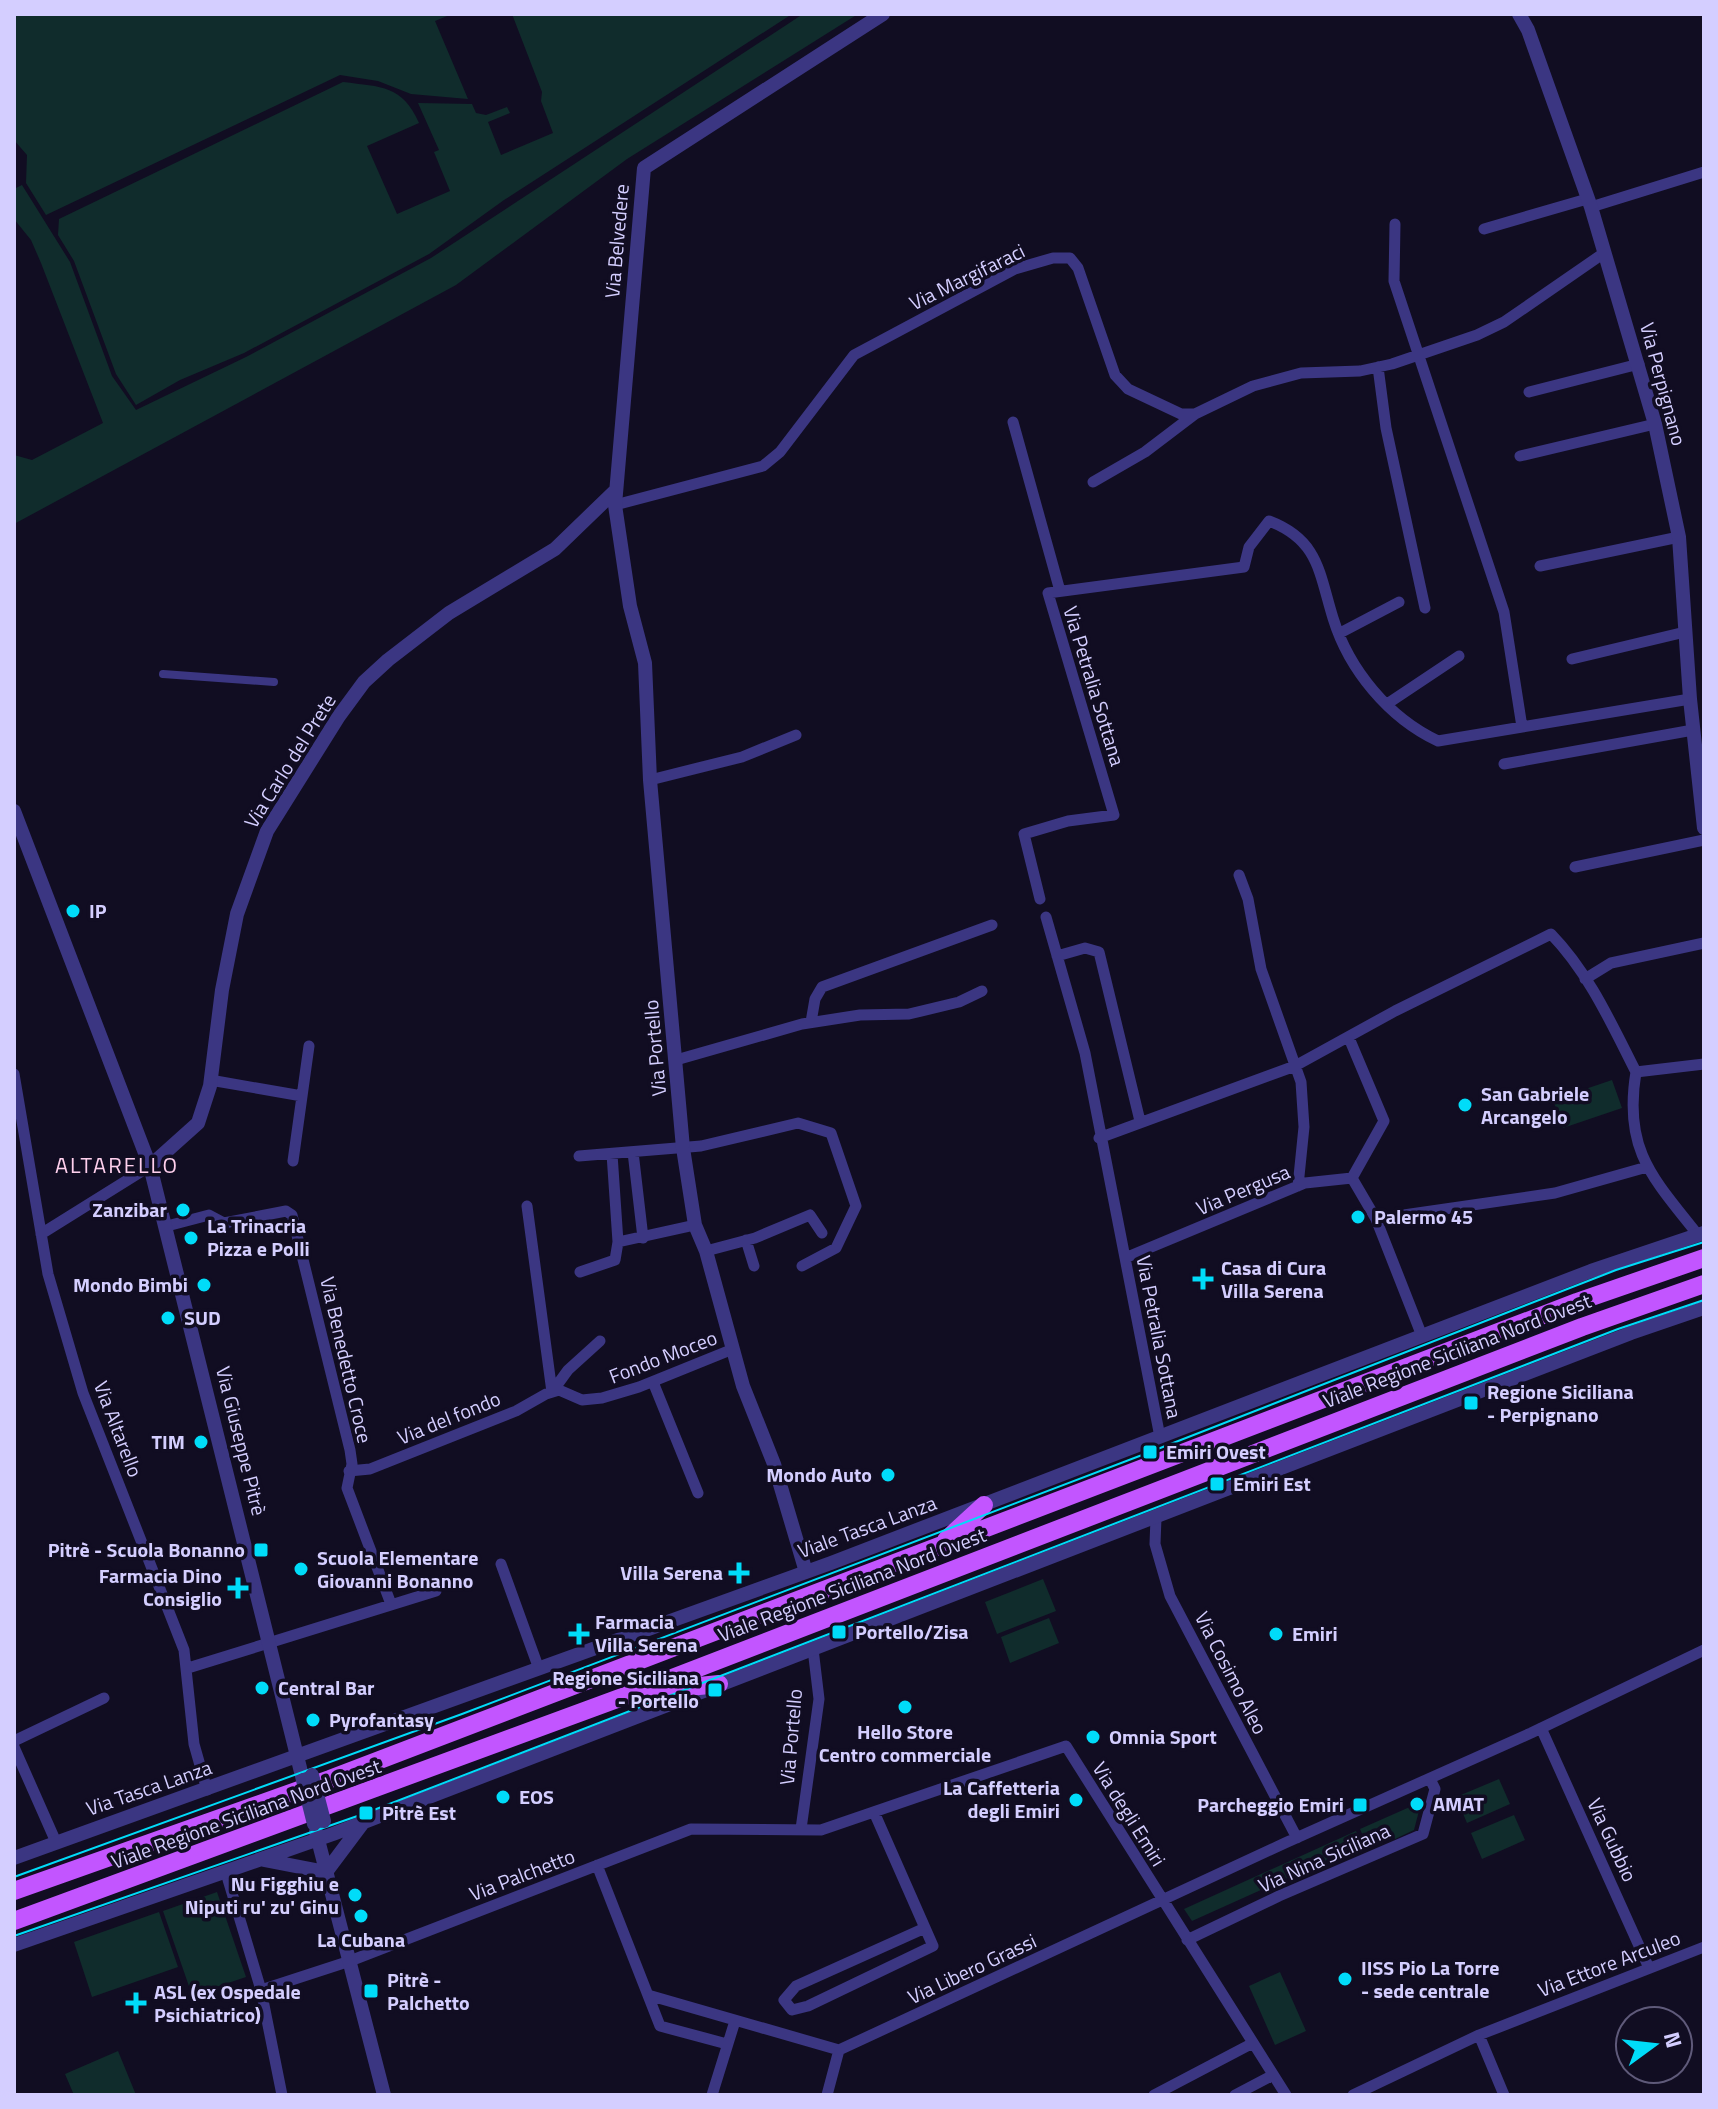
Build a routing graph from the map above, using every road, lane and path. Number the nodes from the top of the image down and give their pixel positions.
1 (883, 14) edge
2 (1519, 14) edge
3 (1704, 172) edge
4 (1589, 203) junction
5 (1395, 224) dead end
6 (1484, 229) dead end
7 (1604, 253) junction
8 (1418, 355) junction
9 (1639, 364) junction
10 (1378, 367) junction
11 (1529, 392) dead end
12 (1195, 414) junction
13 (1013, 422) dead end
14 (1655, 424) junction
15 (1520, 456) dead end
16 (1093, 482) dead end
17 (615, 498) junction
18 (1679, 537) junction
19 (1540, 566) dead end
20 (1060, 591) junction
21 (1399, 602) dead end
22 (1425, 608) dead end
23 (1685, 632) junction
24 (1340, 633) junction
25 (1459, 656) dead end
26 (1572, 659) dead end
27 (163, 674) dead end
28 (274, 682) dead end
29 (1690, 699) junction
30 (1387, 704) junction
31 (1522, 727) junction
32 (1693, 730) junction
33 (796, 735) dead end
34 (1504, 764) dead end
35 (1700, 766) edge
36 (650, 780) junction
37 (14, 811) edge
38 (1704, 828) edge
39 (1704, 840) edge
40 (1575, 867) dead end
41 (1239, 875) dead end
42 (1040, 899) dead end
43 (1046, 917) dead end
44 (992, 925) dead end
45 (1704, 943) edge
46 (1057, 956) junction
47 (1585, 979) junction
48 (982, 991) dead end
49 (811, 1022) junction
50 (1349, 1038) junction
51 (309, 1046) dead end
52 (676, 1060) junction
53 (1704, 1064) edge
54 (1295, 1066) junction
55 (1636, 1072) junction
56 (14, 1074) edge
57 (210, 1080) junction
58 (302, 1096) junction
59 (1140, 1121) junction
60 (1099, 1138) junction
61 (20, 1142) edge
62 (683, 1148) junction
63 (633, 1152) junction
64 (612, 1154) junction
65 (579, 1156) dead end
66 (293, 1161) dead end
67 (150, 1166) junction
68 (1647, 1167) junction
69 (1352, 1178) junction
70 (1298, 1186) junction
71 (527, 1206) dead end
72 (1376, 1219) junction
73 (695, 1225) junction
74 (167, 1226) junction
75 (822, 1233) dead end
76 (41, 1234) junction
77 (1701, 1234) edge
78 (643, 1238) junction
79 (746, 1240) junction
80 (618, 1242) junction
81 (710, 1250) junction
82 (1125, 1258) junction
83 (1704, 1258) edge
84 (754, 1266) dead end
85 (802, 1266) dead end
86 (580, 1272) dead end
87 (1704, 1284) edge
88 (1704, 1308) edge
89 (1422, 1336) junction
90 (600, 1341) dead end
91 (733, 1349) junction
92 (653, 1382) junction
93 (556, 1391) junction
94 (1160, 1437) junction
95 (349, 1471) junction
96 (698, 1493) dead end
97 (984, 1505) junction
98 (1156, 1518) junction
99 (938, 1547) junction
100 (501, 1564) dead end
101 (806, 1572) junction
102 (436, 1591) dead end
103 (391, 1604) junction
104 (271, 1641) junction
105 (813, 1649) junction
106 (1704, 1650) edge
107 (188, 1668) junction
108 (539, 1669) junction
109 (719, 1684) junction
110 (636, 1692) junction
111 (104, 1698) dead end
112 (1541, 1728) junction
113 (14, 1744) edge
114 (323, 1747) junction
115 (298, 1756) junction
116 (308, 1778) junction
117 (1430, 1779) junction
118 (207, 1790) junction
119 (874, 1812) junction
120 (319, 1822) junction
121 (363, 1823) junction
122 (801, 1829) junction
123 (333, 1834) junction
124 (1297, 1838) junction
125 (318, 1840) junction
126 (56, 1842) junction
127 (14, 1858) edge
128 (263, 1860) junction
129 (597, 1865) junction
130 (326, 1872) junction
131 (226, 1873) junction
132 (14, 1891) edge
133 (1161, 1900) junction
134 (14, 1921) edge
135 (925, 1928) junction
136 (1187, 1940) junction
137 (14, 1945) edge
138 (1704, 1947) edge
139 (350, 1961) junction
140 (1649, 1968) junction
141 (261, 1990) junction
142 (648, 1995) junction
143 (735, 2021) junction
144 (1479, 2035) junction
145 (1253, 2043) junction
146 (727, 2044) junction
147 (839, 2050) junction
148 (1273, 2075) junction
149 (282, 2095) edge
150 (384, 2095) edge
151 (712, 2095) edge
152 (827, 2095) edge
153 (1154, 2095) edge
154 (1235, 2095) edge
155 (1286, 2095) edge
156 (1353, 2095) edge
157 (1504, 2095) edge

1 - 17 street, Via Belvedere
2 - 4 street, Via Perpignano
3 - 4 street
4 - 6 street
4 - 7 street, Via Perpignano
5 - 8 street
7 - 8 street
7 - 9 street, Via Perpignano
8 - 10 street
8 - 31 street
9 - 11 street
9 - 14 street, Via Perpignano
10 - 12 street
10 - 22 street
12 - 16 street
12 - 17 street, Via Margifaraci
13 - 20 street, Via Petralia Sottana
14 - 15 street
14 - 18 street, Via Perpignano
17 - 36 street, Via Portello
17 - 57 street, Via Carlo del Prete
18 - 19 street
18 - 23 street, Via Perpignano
20 - 24 street
20 - 42 street, Via Petralia Sottana
21 - 24 street
23 - 26 street
23 - 29 street, Via Perpignano
24 - 30 street
25 - 30 street
27 - 28 street
29 - 31 street
29 - 32 street, Via Perpignano
30 - 31 street
32 - 34 street
32 - 35 street, Via Perpignano
33 - 36 street
35 - 38 street, Via Perpignano
36 - 52 street, Via Portello
37 - 67 street, Via Giuseppe Pitrè
39 - 40 street
41 - 54 street
43 - 46 street, Via Petralia Sottana
44 - 49 street
45 - 47 street
46 - 59 street
46 - 60 street, Via Petralia Sottana
47 - 50 street
47 - 55 street
48 - 49 street
49 - 52 street
50 - 54 street
50 - 69 street
51 - 58 street
52 - 62 street, Via Portello
53 - 55 street
54 - 59 street
54 - 70 street
55 - 68 street
56 - 61 street, Via Altarello
57 - 58 street
57 - 67 street, Via Carlo del Prete
58 - 66 street
59 - 60 street
60 - 82 street, Via Petralia Sottana
61 - 76 street, Via Altarello
62 - 63 street
62 - 73 street, Via Portello
62 - 85 street
63 - 64 street
63 - 78 street
64 - 65 street
64 - 80 street
67 - 74 street, Via Giuseppe Pitrè
67 - 76 street, Via Carlo del Prete
68 - 72 street
68 - 77 street
69 - 70 street, Via Pergusa
69 - 72 street
70 - 82 street, Via Pergusa
71 - 93 street
72 - 89 street
73 - 78 street
73 - 81 street, Via Portello
74 - 95 street, Via Benedetto Croce
74 - 104 street, Via Giuseppe Pitrè
75 - 79 street
76 - 107 street, Via Altarello
77 - 89 street, Viale Regione Siciliana Nord Ovest
78 - 80 street
79 - 81 street
79 - 84 street
80 - 86 street
81 - 91 street, Via Portello
82 - 94 street, Via Petralia Sottana
83 - 99 main road, Viale Regione Siciliana Nord Ovest
87 - 110 main road, Viale Regione Siciliana Nord Ovest
88 - 98 street
89 - 94 street, Viale Tasca Lanza
90 - 93 street
91 - 92 street, Fondo Moceo
91 - 101 street, Via Portello
92 - 93 street, Fondo Moceo
92 - 96 street
93 - 95 street, Via del fondo
94 - 97 street, Viale Tasca Lanza
95 - 103 street, Via Benedetto Croce
97 - 99 main road
97 - 101 street, Viale Tasca Lanza
98 - 105 street
98 - 124 street, Via Cosimo Aleo
99 - 132 main road, Viale Regione Siciliana Nord Ovest
100 - 108 street
101 - 108 street, Viale Tasca Lanza
102 - 103 street
103 - 104 street
104 - 107 street
104 - 115 street, Via Giuseppe Pitrè
105 - 109 street
105 - 122 street, Via Portello
106 - 112 street, Via Nina Siciliana
107 - 118 street, Via Altarello
108 - 114 street, Viale Tasca Lanza
109 - 110 main road
109 - 121 street
110 - 134 main road, Viale Regione Siciliana Nord Ovest
111 - 113 street
112 - 117 street, Via Nina Siciliana
112 - 140 street, Via Gubbio
113 - 126 street
114 - 115 street, Viale Regione Siciliana Nord Ovest
114 - 116 street
115 - 116 street, Via Giuseppe Pitrè
115 - 118 street, Via Tasca Lanza
116 - 120 street, Via Giuseppe Pitrè, bridge
117 - 124 street, Via Nina Siciliana
117 - 136 street, Via Nina Siciliana
118 - 126 street, Via Tasca Lanza
119 - 122 street, Via degli Emiri
119 - 133 street, Via degli Emiri
119 - 135 street
120 - 123 street, Via Giuseppe Pitrè
120 - 125 street, Via Giuseppe Pitrè
121 - 123 street
121 - 130 street
122 - 129 street, Via Palchetto
123 - 125 street
124 - 133 street, Via Nina Siciliana
125 - 128 street
125 - 130 street, Via Giuseppe Pitrè
126 - 127 street, Via Tasca Lanza
128 - 130 street
128 - 131 street
129 - 139 street, Via Palchetto
129 - 142 street
130 - 139 street, Via Giuseppe Pitrè
131 - 137 street
131 - 141 street
133 - 136 street, Via degli Emiri
133 - 147 street, Via Libero Grassi
135 - 135 street
136 - 145 street, Via degli Emiri
138 - 140 street, Via Ettore Arculeo
139 - 141 street, Via Palchetto
139 - 150 street, Via Giuseppe Pitrè
140 - 144 street, Via Ettore Arculeo
141 - 149 street
142 - 143 street
142 - 146 street
143 - 146 street
143 - 147 street
144 - 156 street, Via Ettore Arculeo
144 - 157 street
145 - 148 street, Via degli Emiri
145 - 153 street
146 - 151 street
147 - 152 street
148 - 154 street
148 - 155 street, Via degli Emiri

